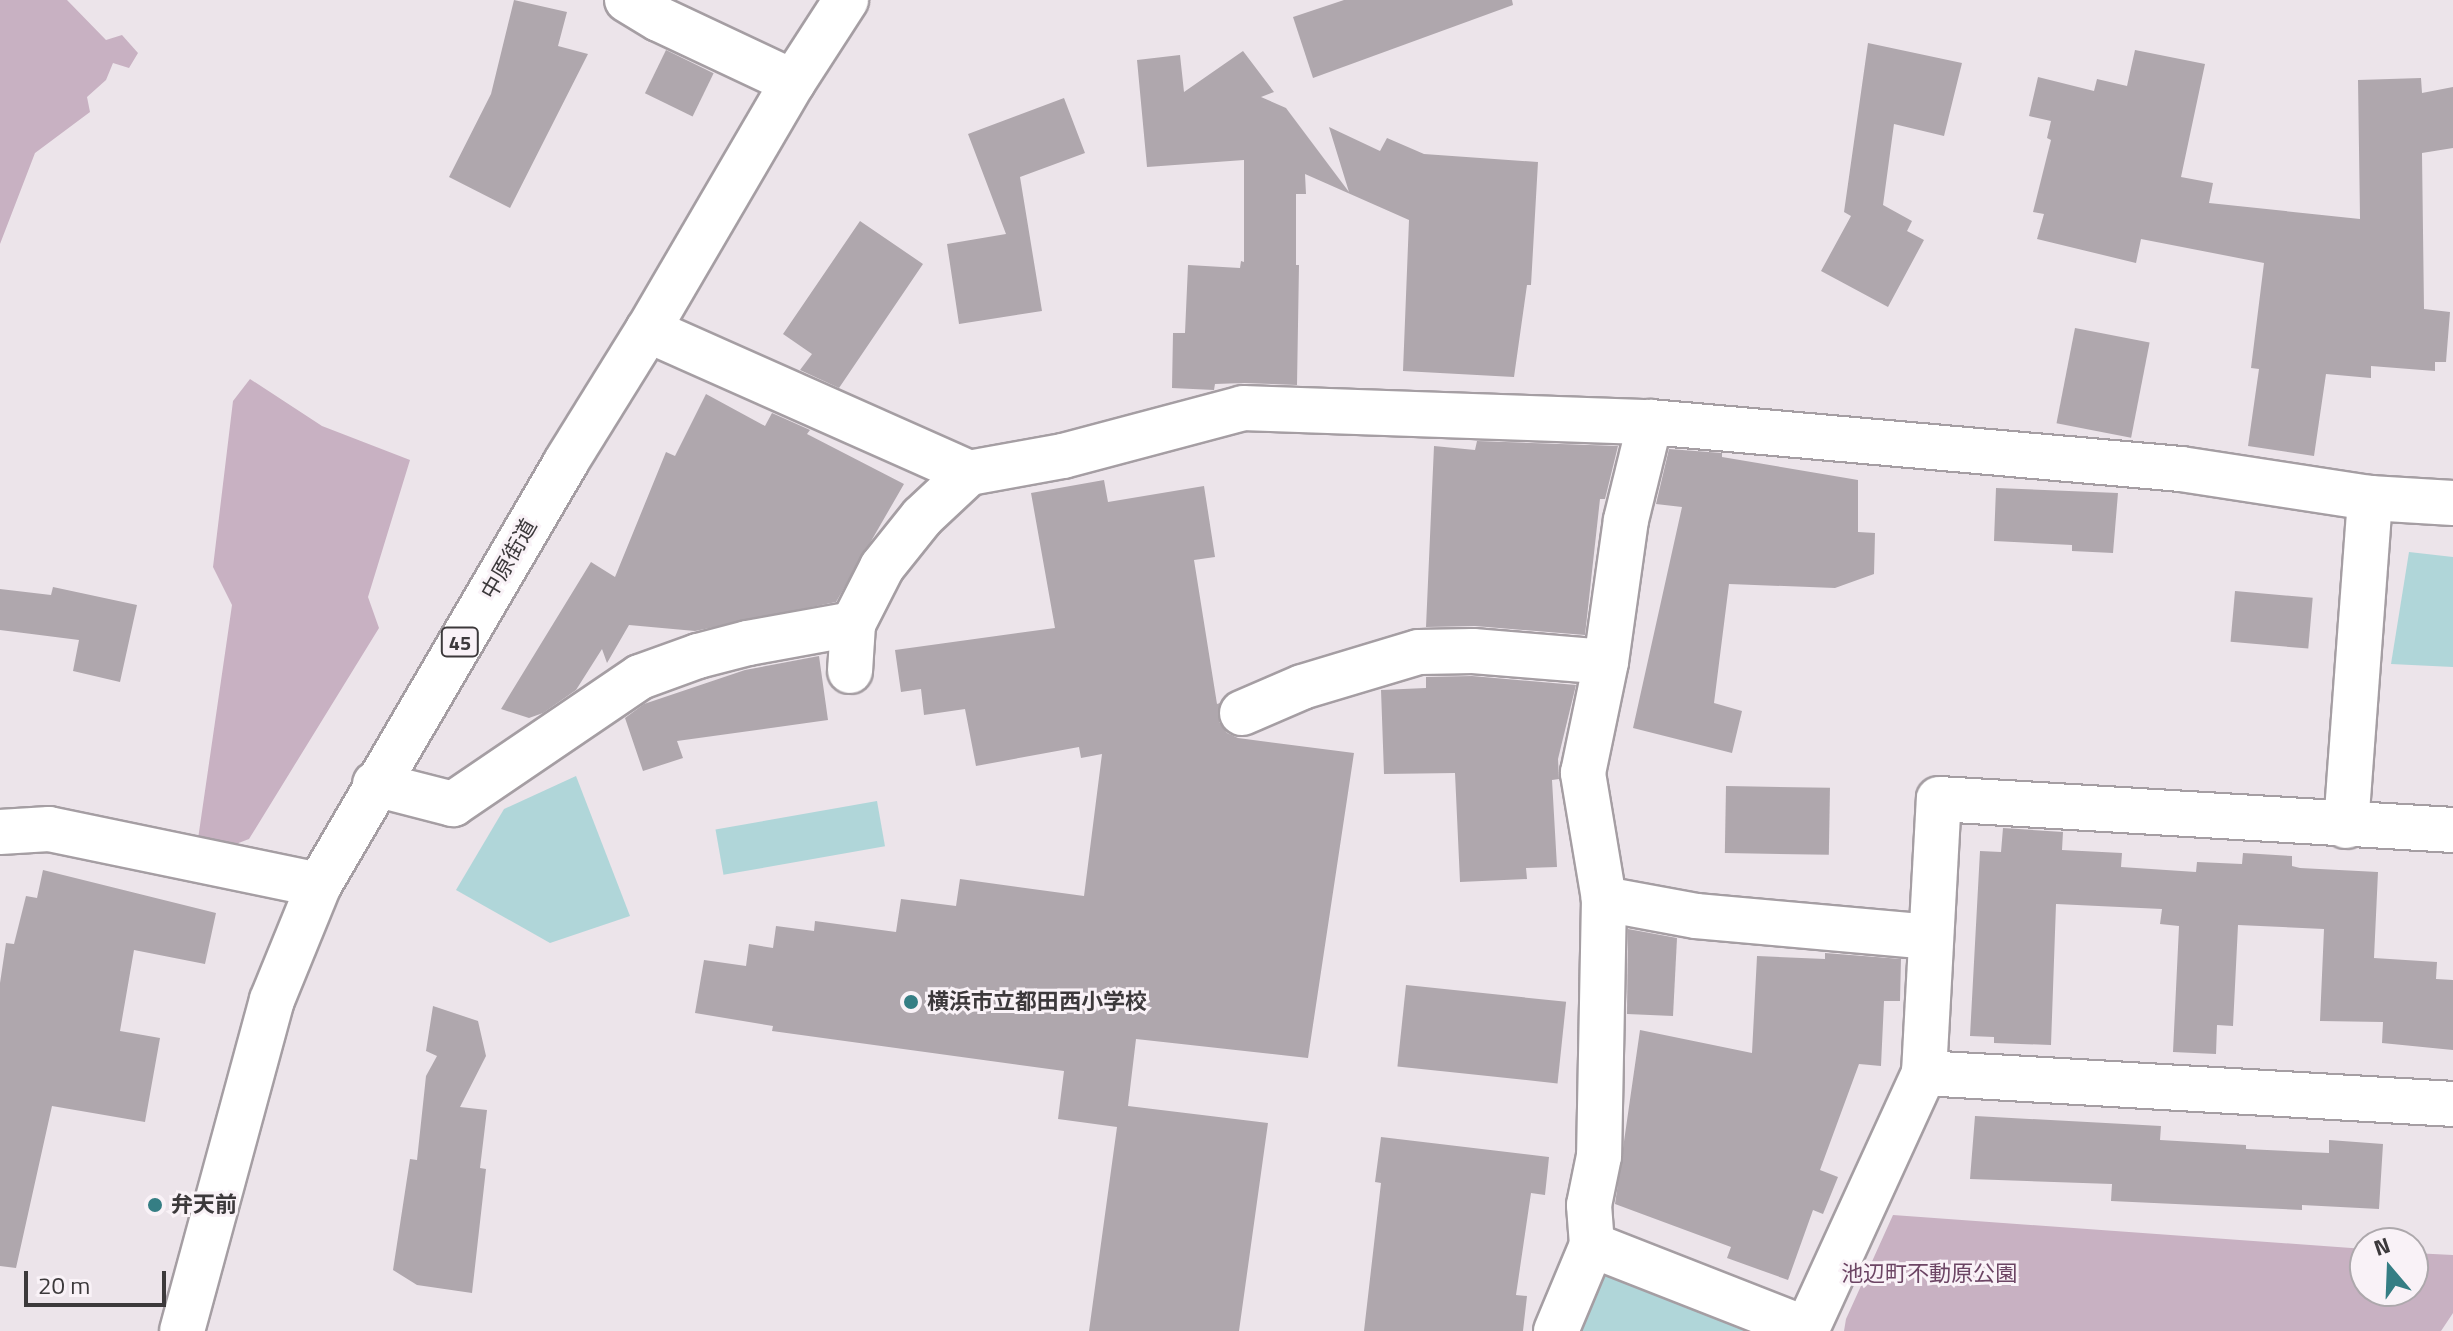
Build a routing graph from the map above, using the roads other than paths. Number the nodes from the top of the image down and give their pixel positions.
1 (627, 0) edge
2 (846, 0) edge
3 (793, 82) junction
4 (648, 330) junction
5 (1650, 422) junction
6 (969, 473) junction
7 (2370, 498) junction
8 (2453, 503) edge
9 (853, 624) junction
10 (1606, 662) junction
11 (850, 671) dead end
12 (1242, 713) dead end
13 (375, 784) junction
14 (2346, 826) junction
15 (2453, 830) edge
16 (0, 832) edge
17 (319, 885) junction
18 (1604, 899) junction
19 (1931, 937) junction
20 (1924, 1073) junction
21 (2453, 1104) edge
22 (1592, 1245) junction
23 (1806, 1330) edge
24 (182, 1331) edge
25 (1556, 1331) edge

1 - 3 street
2 - 3 street, 中原街道 / 45
3 - 4 street, 中原街道 / 45
4 - 6 street
4 - 13 street, 中原街道 / 45
5 - 6 street
5 - 7 street
5 - 10 street
6 - 9 street
7 - 8 street
7 - 14 street
9 - 11 street
9 - 13 street
10 - 12 street
10 - 18 street
13 - 17 street, 中原街道 / 45
14 - 15 street
14 - 19 street
16 - 17 street
17 - 24 street, 中原街道 / 45
18 - 19 street
18 - 22 street
19 - 20 street
20 - 21 street
20 - 23 street
22 - 23 street
22 - 25 street

